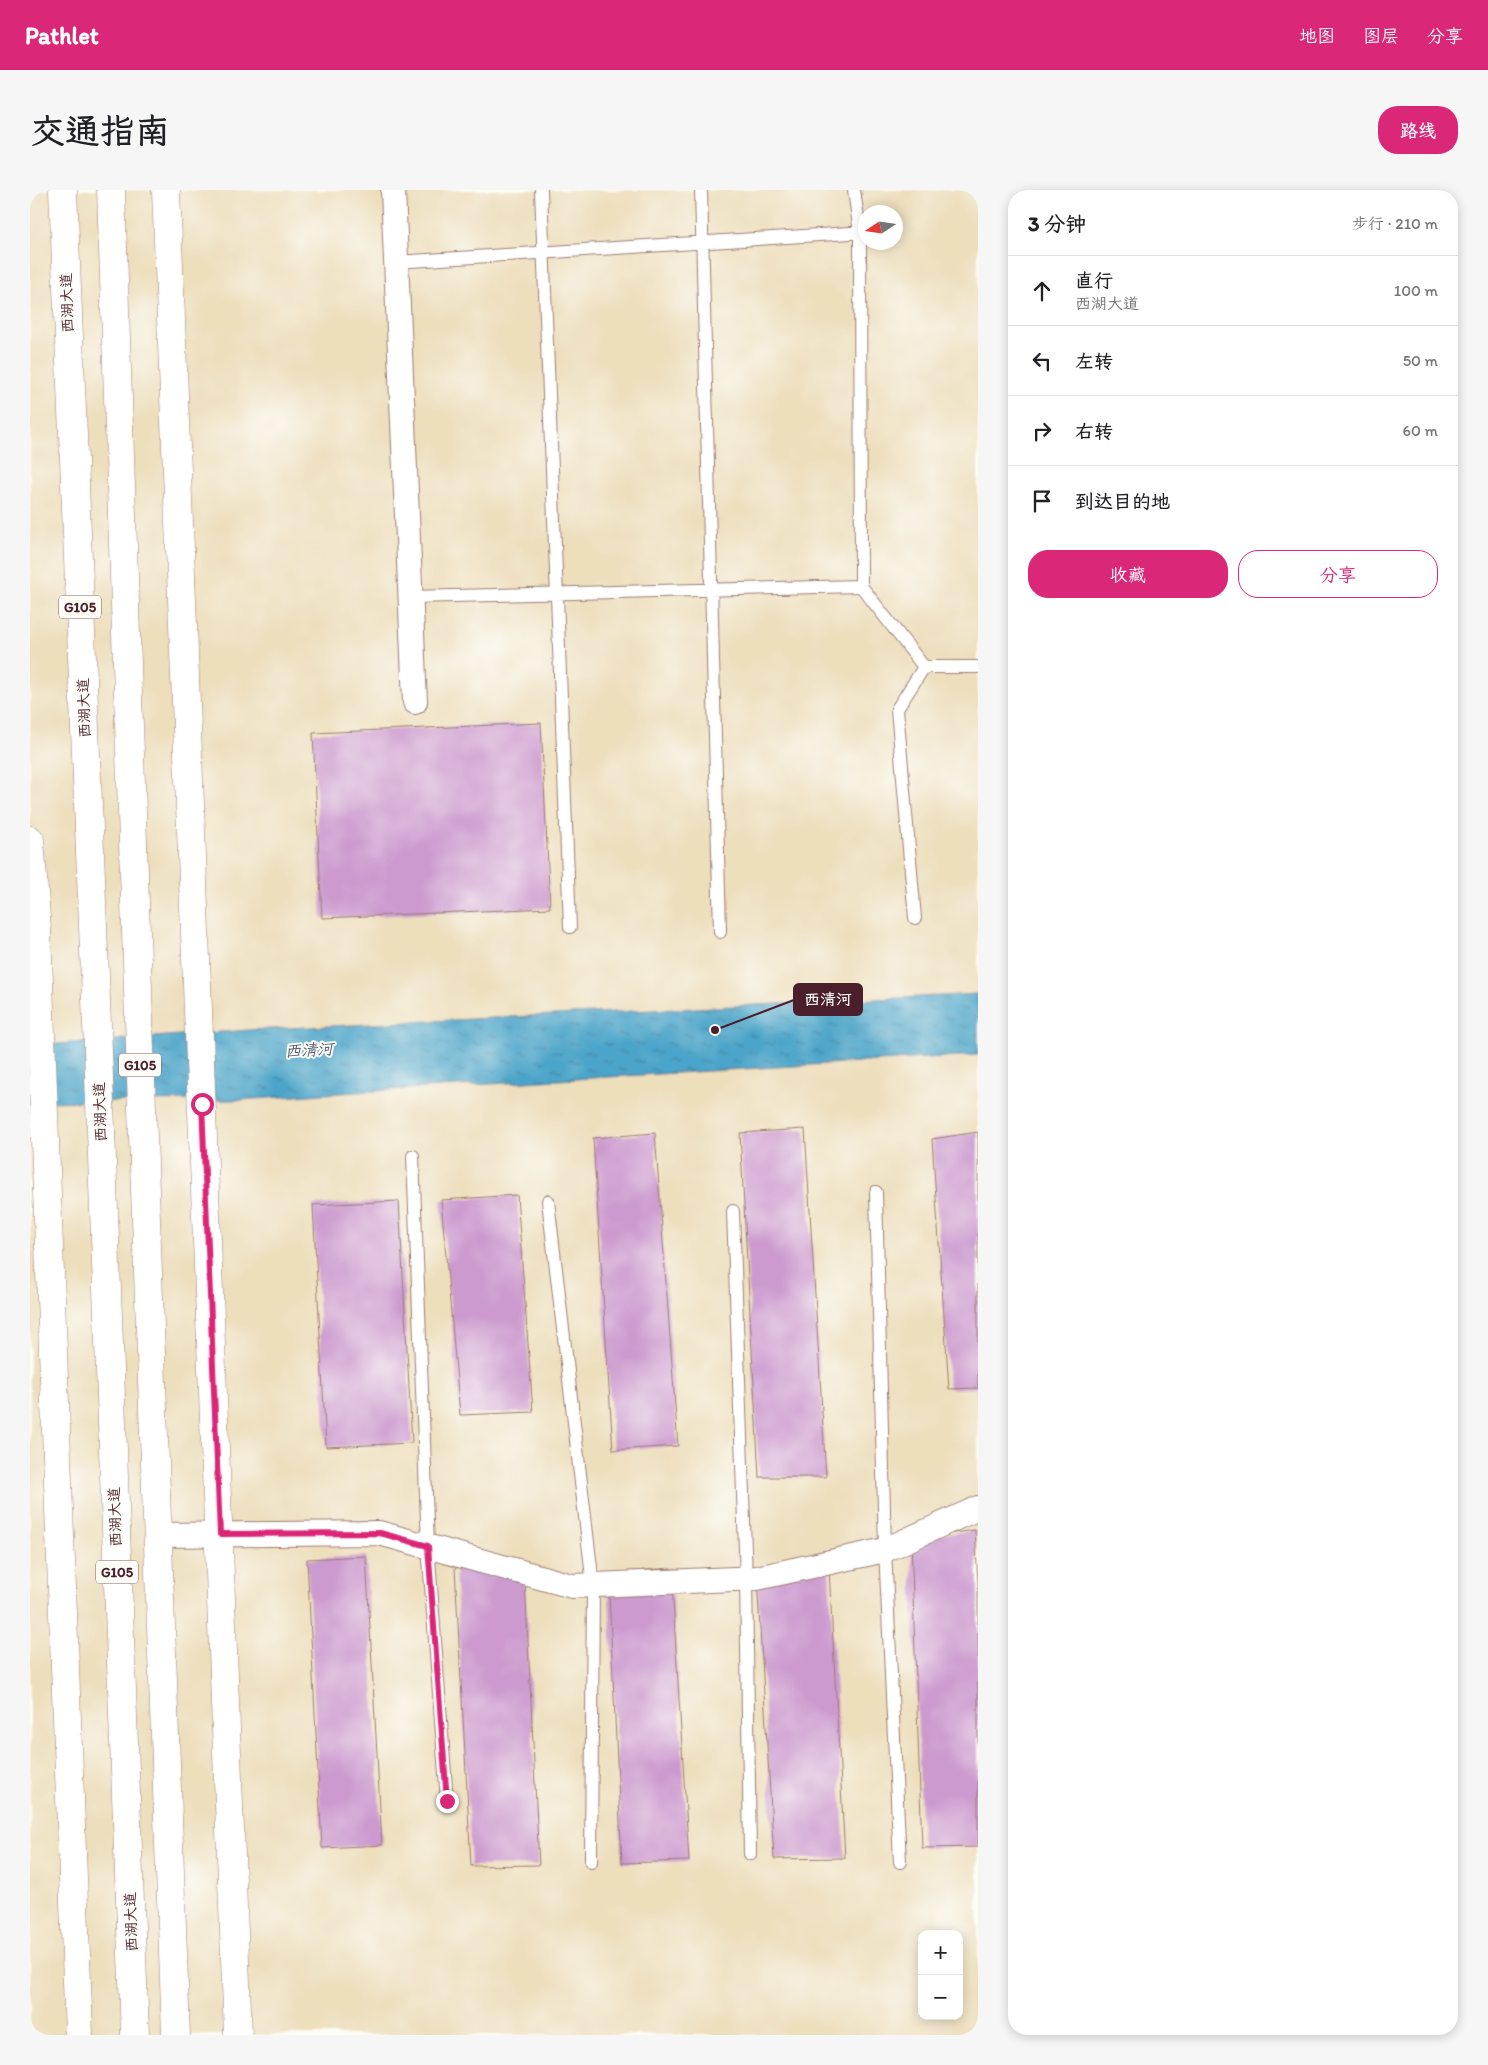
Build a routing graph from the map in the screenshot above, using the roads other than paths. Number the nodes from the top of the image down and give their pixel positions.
1 (63, 190) edge
2 (111, 190) edge
3 (166, 190) edge
4 (392, 190) edge
5 (541, 190) edge
6 (701, 190) edge
7 (854, 190) edge
8 (858, 209) edge
9 (858, 232) edge
10 (702, 243) junction
11 (863, 250) edge
12 (544, 252) junction
13 (396, 262) junction
14 (861, 586) junction
15 (711, 590) junction
16 (557, 594) junction
17 (410, 598) junction
18 (924, 667) junction
19 (978, 667) edge
20 (415, 702) dead end
21 (30, 840) edge
22 (914, 918) dead end
23 (570, 926) dead end
24 (720, 932) dead end
25 (413, 1156) dead end
26 (876, 1192) dead end
27 (548, 1201) dead end
28 (733, 1211) dead end
29 (978, 1508) edge
30 (220, 1534) junction
31 (157, 1535) junction
32 (428, 1546) junction
33 (885, 1550) junction
34 (746, 1578) junction
35 (593, 1585) junction
36 (447, 1801) dead end
37 (750, 1854) dead end
38 (591, 1862) dead end
39 (900, 1862) dead end
40 (79, 2035) edge
41 (135, 2035) edge
42 (176, 2035) edge
43 (238, 2035) edge

1 - 41 main road, 西湖大道 / G105
2 - 31 main road, G105
3 - 30 main road
4 - 13 street
5 - 12 lane
6 - 10 lane
7 - 8 lane
9 - 10 lane
10 - 12 lane
10 - 15 lane
11 - 14 lane
12 - 13 lane
12 - 16 lane
13 - 17 street
14 - 15 lane
14 - 18 lane
15 - 16 lane
15 - 24 lane
16 - 17 lane
16 - 23 lane
17 - 20 street
18 - 19 lane
18 - 22 lane
21 - 40 main road
25 - 32 lane
26 - 33 lane
27 - 35 lane
28 - 34 lane
29 - 33 street
30 - 31 street
30 - 32 street
30 - 43 main road
31 - 42 main road, G105
32 - 35 street
32 - 36 lane
33 - 34 street
33 - 39 lane
34 - 35 street
34 - 37 lane
35 - 38 lane

